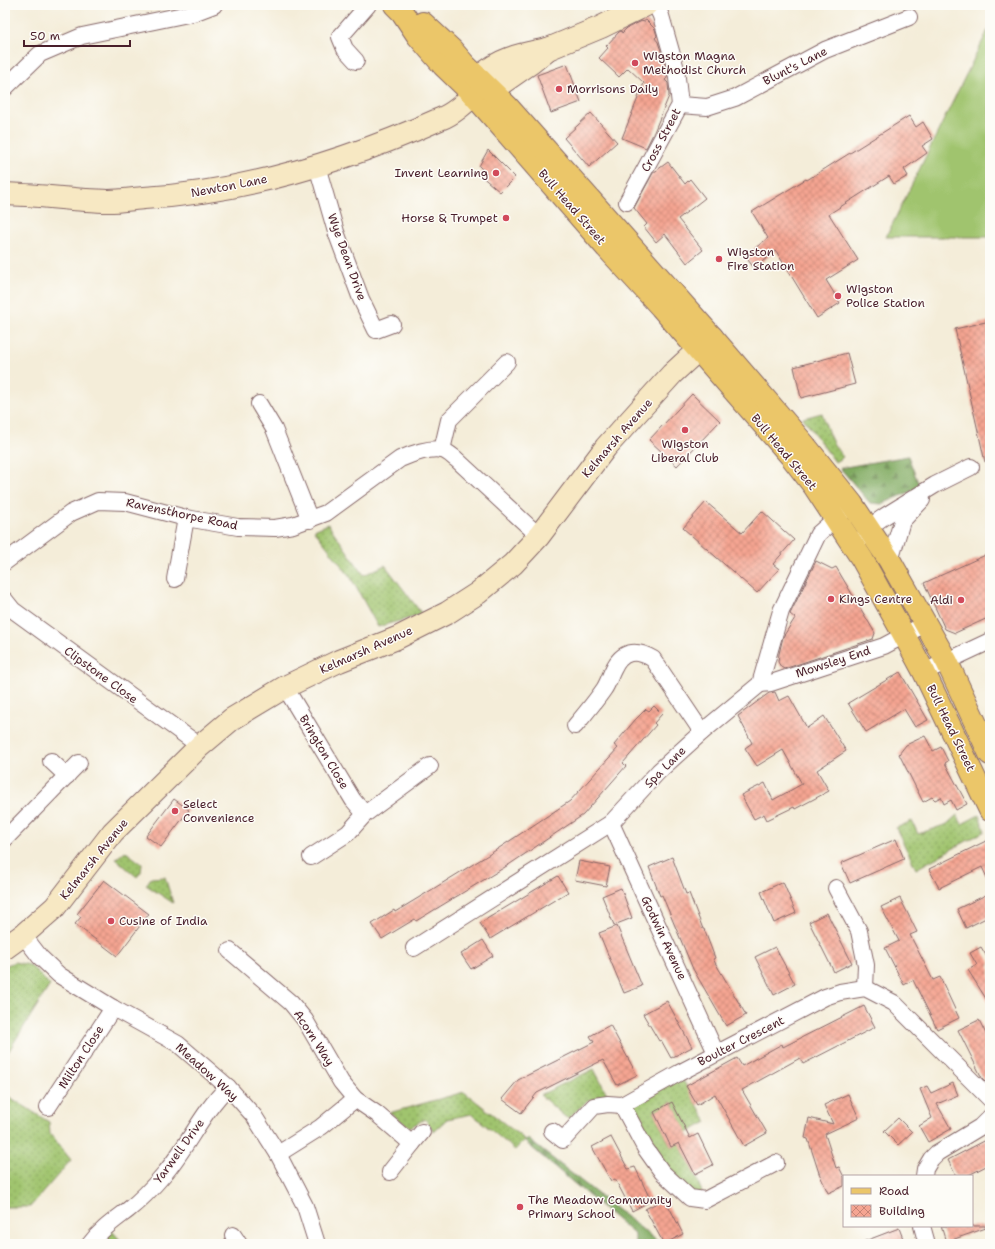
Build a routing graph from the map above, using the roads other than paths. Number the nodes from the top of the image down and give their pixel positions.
1 (214, 5) edge
2 (368, 5) edge
3 (647, 5) edge
4 (399, 8) edge
5 (909, 17) dead end
6 (356, 61) dead end
7 (477, 82) junction
8 (5, 88) edge
9 (680, 105) junction
10 (317, 166) junction
11 (5, 194) edge
12 (627, 202) dead end
13 (392, 324) dead end
14 (705, 343) junction
15 (507, 362) dead end
16 (259, 404) dead end
17 (442, 450) junction
18 (852, 504) junction
19 (186, 518) junction
20 (836, 518) junction
21 (310, 520) junction
22 (868, 528) junction
23 (539, 536) junction
24 (862, 559) junction
25 (890, 561) junction
26 (5, 562) edge
27 (175, 579) dead end
28 (5, 600) edge
29 (925, 624) junction
30 (904, 635) junction
31 (990, 641) edge
32 (946, 662) junction
33 (924, 672) junction
34 (760, 684) junction
35 (285, 687) junction
36 (575, 726) dead end
37 (702, 732) junction
38 (200, 746) junction
39 (990, 754) edge
40 (51, 761) dead end
41 (80, 763) dead end
42 (430, 766) dead end
43 (67, 776) junction
44 (990, 810) edge
45 (365, 814) junction
46 (611, 823) junction
47 (5, 839) edge
48 (311, 857) dead end
49 (836, 888) dead end
50 (23, 936) junction
51 (5, 948) edge
52 (414, 948) dead end
53 (230, 952) dead end
54 (865, 988) junction
55 (113, 1008) junction
56 (716, 1053) junction
57 (228, 1086) junction
58 (355, 1099) junction
59 (990, 1099) edge
60 (622, 1105) junction
61 (48, 1107) dead end
62 (990, 1117) edge
63 (552, 1131) dead end
64 (278, 1154) junction
65 (772, 1170) dead end
66 (390, 1172) dead end
67 (924, 1175) edge
68 (922, 1227) edge
69 (90, 1244) edge
70 (317, 1244) edge
71 (927, 1244) edge

1 - 8 street
2 - 6 street
3 - 7 street, Newton Lane
3 - 9 street, Cross Street
4 - 7 main road
4 - 7 main road
5 - 9 street, Blunt's Lane
7 - 10 street, Newton Lane
7 - 14 main road, Bull Head Street
7 - 14 main road, Bull Head Street
9 - 12 street, Cross Street
10 - 11 street, Newton Lane
10 - 13 street, Wye Dean Drive
14 - 18 main road, Bull Head Street
14 - 20 main road, Bull Head Street
14 - 23 street, Kelmarsh Avenue
15 - 17 street
16 - 21 street
17 - 21 street, Ravensthorpe Road
17 - 23 street
18 - 20 street
18 - 22 main road, Bull Head Street
19 - 21 street, Ravensthorpe Road
19 - 26 street, Ravensthorpe Road
19 - 27 street
20 - 24 main road, Bull Head Street
20 - 34 street
22 - 24 street
22 - 25 main road, Bull Head Street
22 - 25 street
23 - 35 street, Kelmarsh Avenue
24 - 30 main road, Bull Head Street
25 - 29 main road, Bull Head Street
28 - 38 street, Clipstone Close
29 - 30 street, Mowsley End
29 - 32 main road, Bull Head Street
30 - 33 main road, Bull Head Street
30 - 34 street, Mowsley End
31 - 32 street
32 - 33 street
32 - 39 main road, Bull Head Street
33 - 44 main road, Bull Head Street
34 - 37 street, Spa Lane
35 - 38 street, Kelmarsh Avenue
35 - 45 street, Brington Close
36 - 37 street
37 - 46 street, Spa Lane
38 - 50 street, Kelmarsh Avenue
40 - 43 street
41 - 43 street
42 - 45 street
43 - 47 street
45 - 48 street
46 - 52 street, Spa Lane
46 - 56 street, Godwin Avenue
49 - 54 street
50 - 51 street, Kelmarsh Avenue
50 - 55 street, Meadow Way
53 - 58 street, Acorn Way
54 - 56 street, Boulter Crescent
54 - 59 street
55 - 57 street, Meadow Way
55 - 61 street, Milton Close
56 - 60 street, Boulter Crescent
57 - 64 street, Meadow Way
57 - 69 street, Yarwell Drive
58 - 64 street
58 - 66 street, Acorn Way
60 - 63 street, Boulter Crescent
60 - 65 street
62 - 67 street
64 - 70 street, Meadow Way
68 - 71 street

